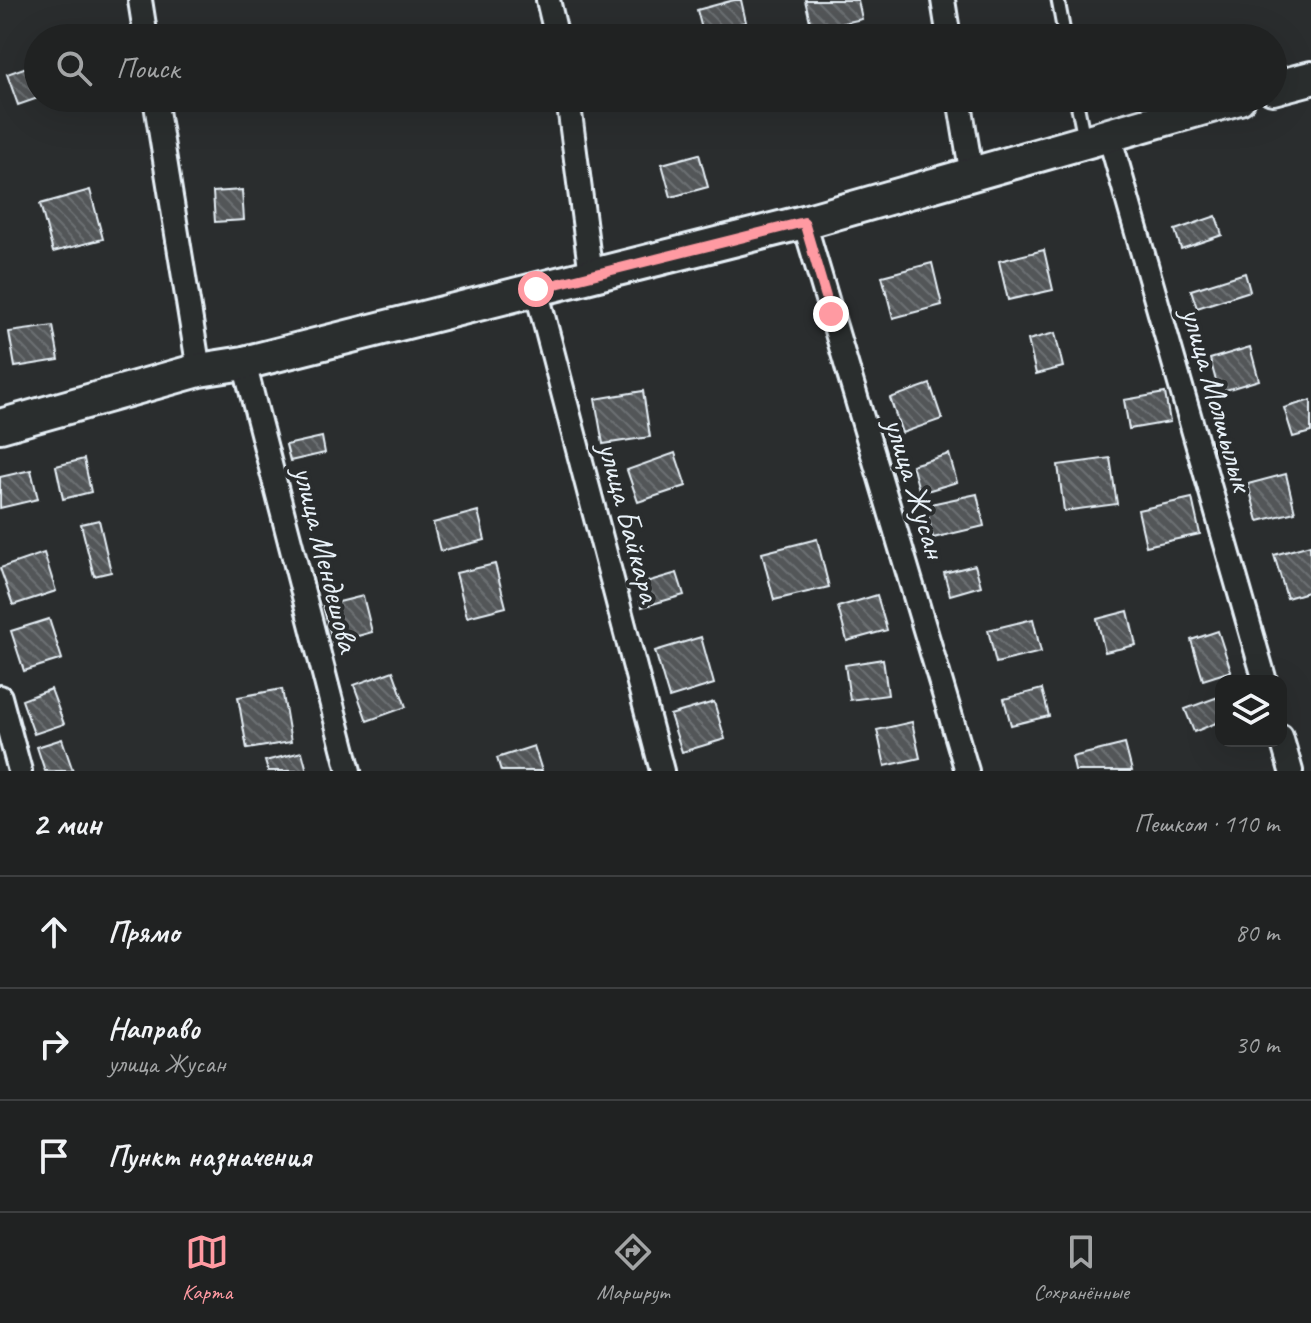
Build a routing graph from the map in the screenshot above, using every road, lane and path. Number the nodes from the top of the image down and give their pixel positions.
1 (140, 0) edge
2 (548, 0) edge
3 (943, 0) edge
4 (1058, 0) edge
5 (144, 24) edge
6 (554, 24) edge
7 (947, 24) edge
8 (1062, 24) edge
9 (1311, 78) edge
10 (1287, 84) edge
11 (157, 112) edge
12 (570, 112) edge
13 (961, 112) edge
14 (1083, 112) edge
15 (1191, 112) edge
16 (1097, 139) junction
17 (972, 176) junction
18 (804, 222) junction
19 (591, 275) junction
20 (536, 289) junction
21 (244, 363) junction
22 (199, 370) junction
23 (0, 426) edge
24 (1263, 675) edge
25 (0, 697) edge
26 (1284, 747) edge
27 (20, 771) edge
28 (349, 771) edge
29 (662, 771) edge
30 (967, 771) edge
31 (1291, 771) edge

1 - 5 street
2 - 6 street
3 - 7 street
4 - 8 lane
9 - 10 main road
11 - 22 street
12 - 19 street
13 - 17 street
14 - 16 lane
15 - 16 main road
16 - 17 main road
16 - 24 street, улица Молшылык
17 - 18 main road
18 - 19 main road
18 - 30 street, улица Жусан
19 - 20 main road
20 - 21 main road
20 - 29 street, улица Байкара
21 - 22 main road
21 - 28 street, улица Мендешова
22 - 23 main road
25 - 27 street
26 - 31 street

